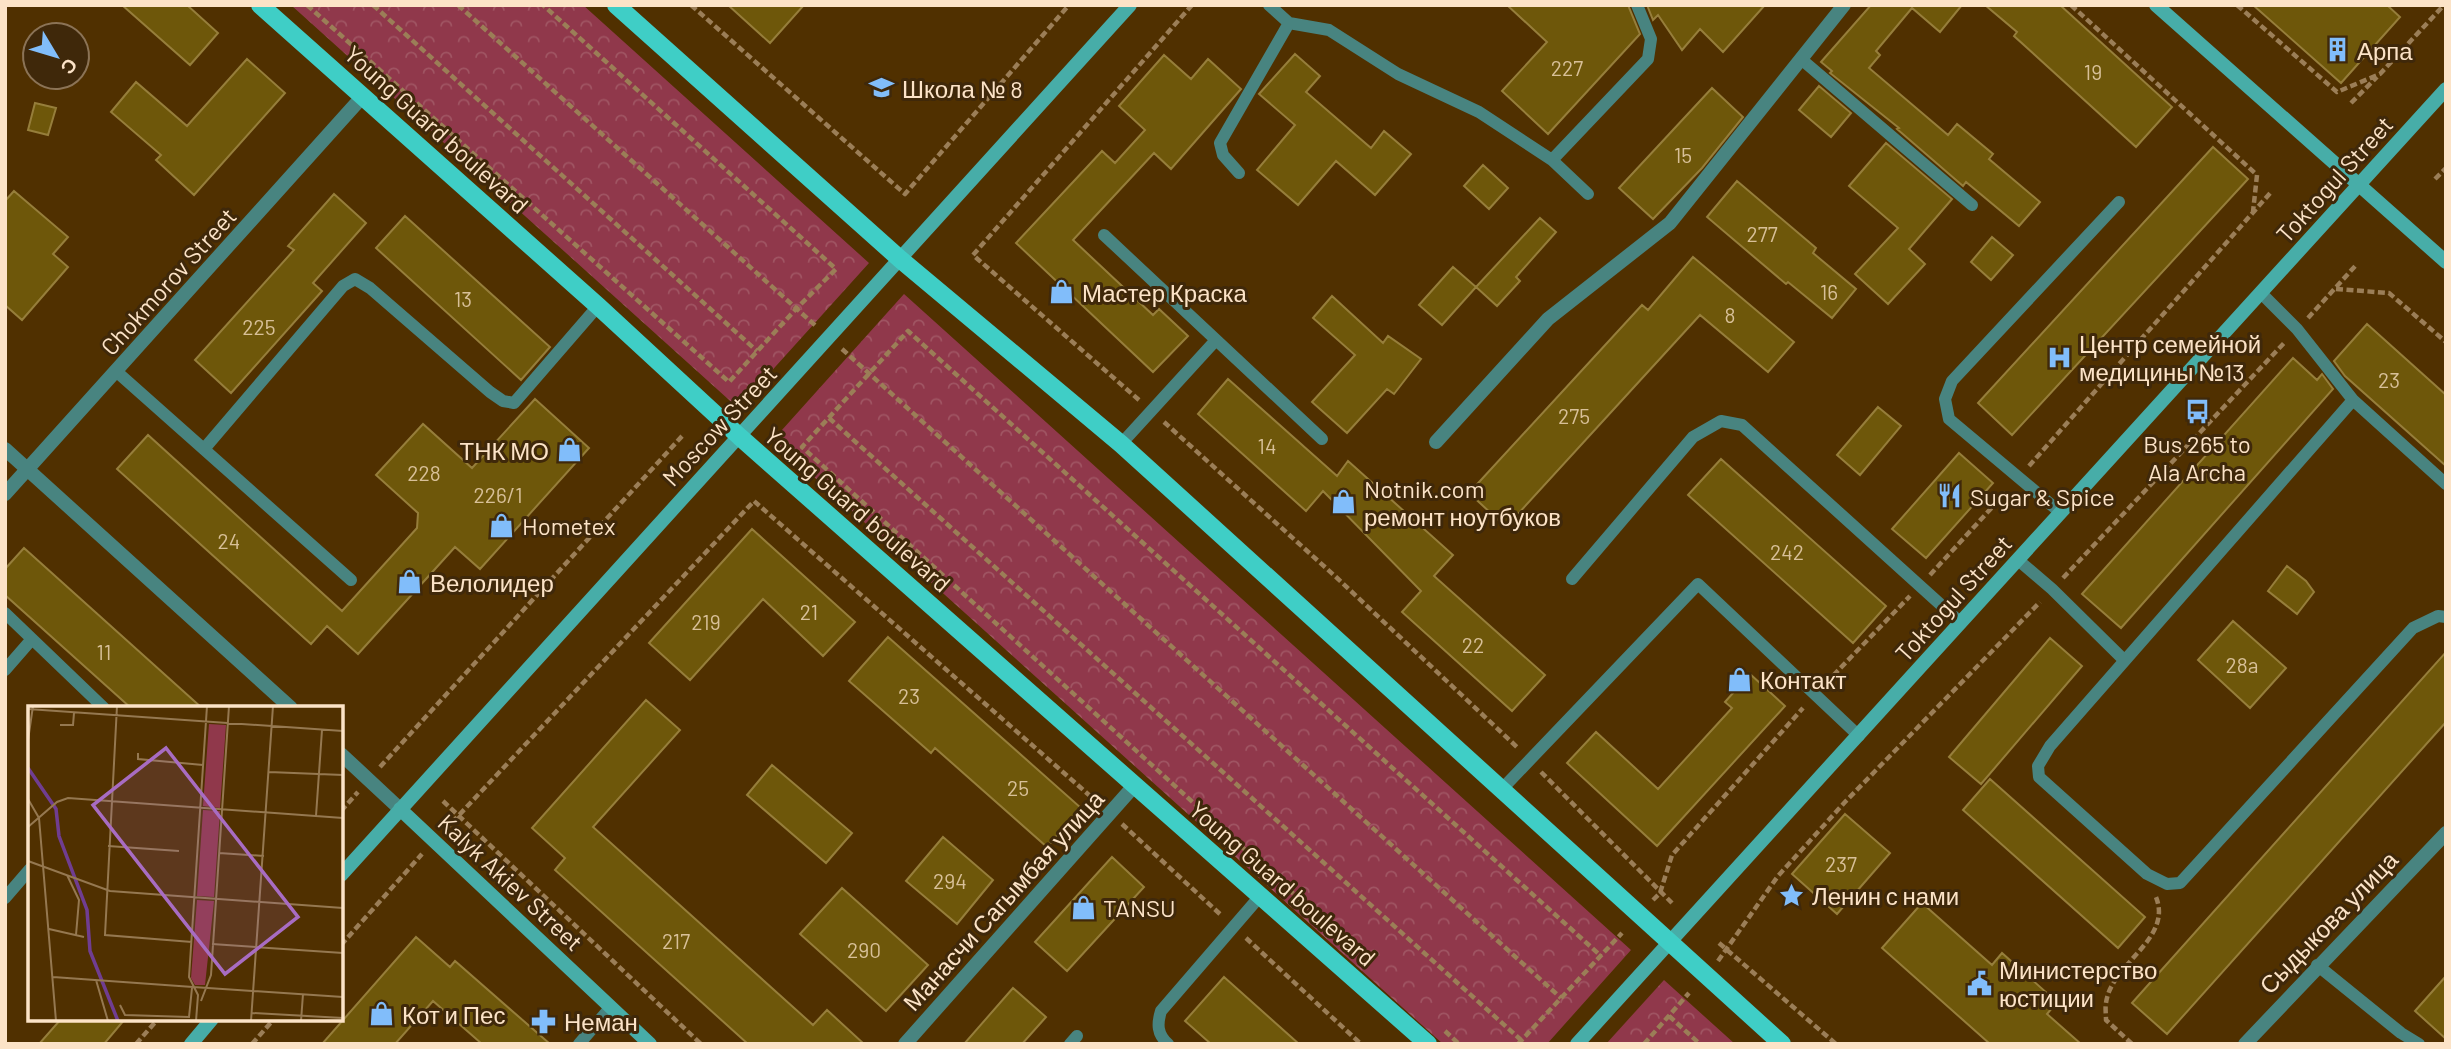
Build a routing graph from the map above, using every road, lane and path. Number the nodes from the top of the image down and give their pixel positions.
1 (260, 5) edge
2 (307, 5) edge
3 (373, 5) edge
4 (458, 5) edge
5 (543, 5) edge
6 (615, 5) edge
7 (691, 5) edge
8 (1069, 5) edge
9 (1130, 5) edge
10 (1192, 5) edge
11 (1269, 5) edge
12 (1637, 5) edge
13 (1844, 5) edge
14 (2071, 5) edge
15 (2156, 5) edge
16 (2237, 5) edge
17 (2444, 5) edge
18 (1289, 23) junction
19 (1801, 59) junction
20 (2380, 74) junction
21 (2446, 89) edge
22 (363, 96) junction
23 (2351, 103) dead end
24 (1552, 160) junction
25 (2446, 168) edge
26 (1239, 173) dead end
27 (2435, 179) dead end
28 (2359, 184) junction
29 (2272, 191) dead end
30 (1588, 194) dead end
31 (2119, 202) dead end
32 (1972, 205) dead end
33 (2253, 212) junction
34 (1104, 235) dead end
35 (900, 259) junction
36 (2446, 262) edge
37 (2357, 264) dead end
38 (2335, 289) junction
39 (2261, 293) junction
40 (598, 306) junction
41 (796, 309) junction
42 (2297, 329) junction
43 (829, 339) junction
44 (1216, 340) junction
45 (2446, 342) edge
46 (757, 351) junction
47 (117, 372) junction
48 (870, 373) junction
49 (2353, 400) junction
50 (1152, 411) junction
51 (829, 418) junction
52 (684, 434) dead end
53 (740, 437) junction
54 (1322, 439) dead end
55 (1436, 442) dead end
56 (1121, 444) junction
57 (5, 449) edge
58 (204, 449) junction
59 (28, 469) junction
60 (2018, 478) junction
61 (2446, 484) edge
62 (5, 494) edge
63 (2061, 513) junction
64 (2018, 560) junction
65 (1572, 579) dead end
66 (351, 580) dead end
67 (1920, 585) junction
68 (2052, 589) junction
69 (5, 613) edge
70 (2446, 617) edge
71 (1961, 623) junction
72 (32, 639) junction
73 (2124, 660) junction
74 (5, 670) edge
75 (1815, 695) junction
76 (102, 706) edge
77 (289, 706) edge
78 (1859, 736) junction
79 (343, 756) edge
80 (1530, 760) junction
81 (369, 779) junction
82 (1135, 786) junction
83 (1502, 790) junction
84 (443, 801) dead end
85 (400, 808) junction
86 (343, 809) edge
87 (1110, 813) junction
88 (459, 816) junction
89 (2446, 833) edge
90 (435, 841) junction
91 (28, 871) edge
92 (343, 873) edge
93 (2147, 874) junction
94 (1660, 893) junction
95 (1261, 894) junction
96 (5, 898) edge
97 (1651, 902) dead end
98 (1672, 903) dead end
99 (1235, 927) junction
100 (1622, 933) dead end
101 (1346, 941) dead end
102 (343, 943) edge
103 (1670, 943) junction
104 (1719, 943) dead end
105 (1727, 951) junction
106 (1601, 956) junction
107 (1718, 961) dead end
108 (2317, 965) junction
109 (1689, 993) dead end
110 (1561, 998) junction
111 (610, 1008) junction
112 (1669, 1016) junction
113 (156, 1021) edge
114 (210, 1021) edge
115 (272, 1021) edge
116 (1438, 1025) dead end
117 (1421, 1041) edge
118 (1520, 1042) edge
119 (136, 1044) edge
120 (191, 1044) edge
121 (252, 1044) edge
122 (579, 1044) edge
123 (650, 1044) edge
124 (701, 1044) edge
125 (905, 1044) edge
126 (1168, 1044) edge
127 (1361, 1044) edge
128 (1459, 1044) edge
129 (1577, 1044) edge
130 (1644, 1044) edge
131 (1700, 1044) edge
132 (1782, 1044) edge
133 (1836, 1044) edge
134 (2132, 1044) edge
135 (2245, 1044) edge
136 (2418, 1044) edge

1 - 22 main road, Young Guard boulevard
2 - 46 path
3 - 46 path
4 - 41 path
5 - 41 path
6 - 35 main road
7 - 8 path
9 - 35 main road, Moscow Street
10 - 50 path
11 - 18 lane
12 - 24 lane
13 - 19 street
14 - 33 path
15 - 28 main road
16 - 20 path
17 - 20 path
18 - 24 lane
18 - 26 lane
19 - 32 lane
19 - 55 street
20 - 23 path
21 - 28 main road, Toktogul Street
22 - 40 main road, Young Guard boulevard
22 - 47 street, Chokmorov Street
24 - 30 lane
25 - 27 path
28 - 36 main road
28 - 39 main road, Toktogul Street
29 - 33 path
31 - 60 lane
33 - 60 path
34 - 44 lane
35 - 43 main road, Moscow Street
35 - 56 main road
37 - 38 path
38 - 42 path
38 - 45 path
39 - 42 lane
39 - 63 main road, Toktogul Street
40 - 53 main road, Young Guard boulevard
40 - 58 lane
41 - 43 path
41 - 46 path
42 - 49 lane
42 - 68 path
43 - 48 path
43 - 53 main road, Moscow Street
44 - 50 lane
44 - 54 lane
47 - 58 lane
47 - 59 street, Chokmorov Street
48 - 51 path
48 - 106 path
48 - 110 path
49 - 61 lane
49 - 73 lane
50 - 56 lane
50 - 80 path
51 - 101 path
51 - 118 path
52 - 81 path
53 - 82 main road, Young Guard boulevard
53 - 85 main road, Moscow Street
56 - 83 main road
57 - 59 street
58 - 66 lane
59 - 62 street, Chokmorov Street
59 - 77 street
60 - 63 lane
60 - 67 path
63 - 64 main road, Toktogul Street
64 - 68 lane
64 - 71 main road, Toktogul Street
65 - 67 lane
67 - 71 lane
67 - 75 path
68 - 73 lane
68 - 105 path
69 - 72 lane
70 - 93 lane
71 - 78 main road, Toktogul Street
72 - 74 lane
72 - 76 lane
73 - 93 lane
75 - 78 lane
75 - 80 lane
75 - 94 path
78 - 103 main road, Toktogul Street
79 - 81 street, Kalyk Akiev Street
80 - 83 lane
80 - 94 path
81 - 85 street, Kalyk Akiev Street
81 - 86 path
82 - 87 street, Манасчи Сагымбая улица
82 - 95 main road, Young Guard boulevard
83 - 103 main road
84 - 88 path
85 - 90 main road, Kalyk Akiev Street
85 - 92 main road, Moscow Street
87 - 88 path
87 - 99 path
87 - 125 street, Манасчи Сагымбая улица
88 - 90 path
88 - 124 path
89 - 108 street, Сыдыкова улица
90 - 102 path
90 - 111 main road, Kalyk Akiev Street
91 - 96 lane
93 - 134 path
94 - 97 path
94 - 98 path
95 - 99 lane
95 - 117 main road, Young Guard boulevard
99 - 126 lane
99 - 127 path
100 - 106 path
103 - 129 main road, Toktogul Street
103 - 132 main road
104 - 105 path
105 - 107 path
105 - 133 path
106 - 110 path
108 - 135 street, Сыдыкова улица
108 - 136 lane
109 - 112 path
110 - 118 path
111 - 122 lane
111 - 123 main road, Kalyk Akiev Street
112 - 130 path
112 - 131 path
113 - 119 path
114 - 120 main road
115 - 121 path
116 - 128 path

